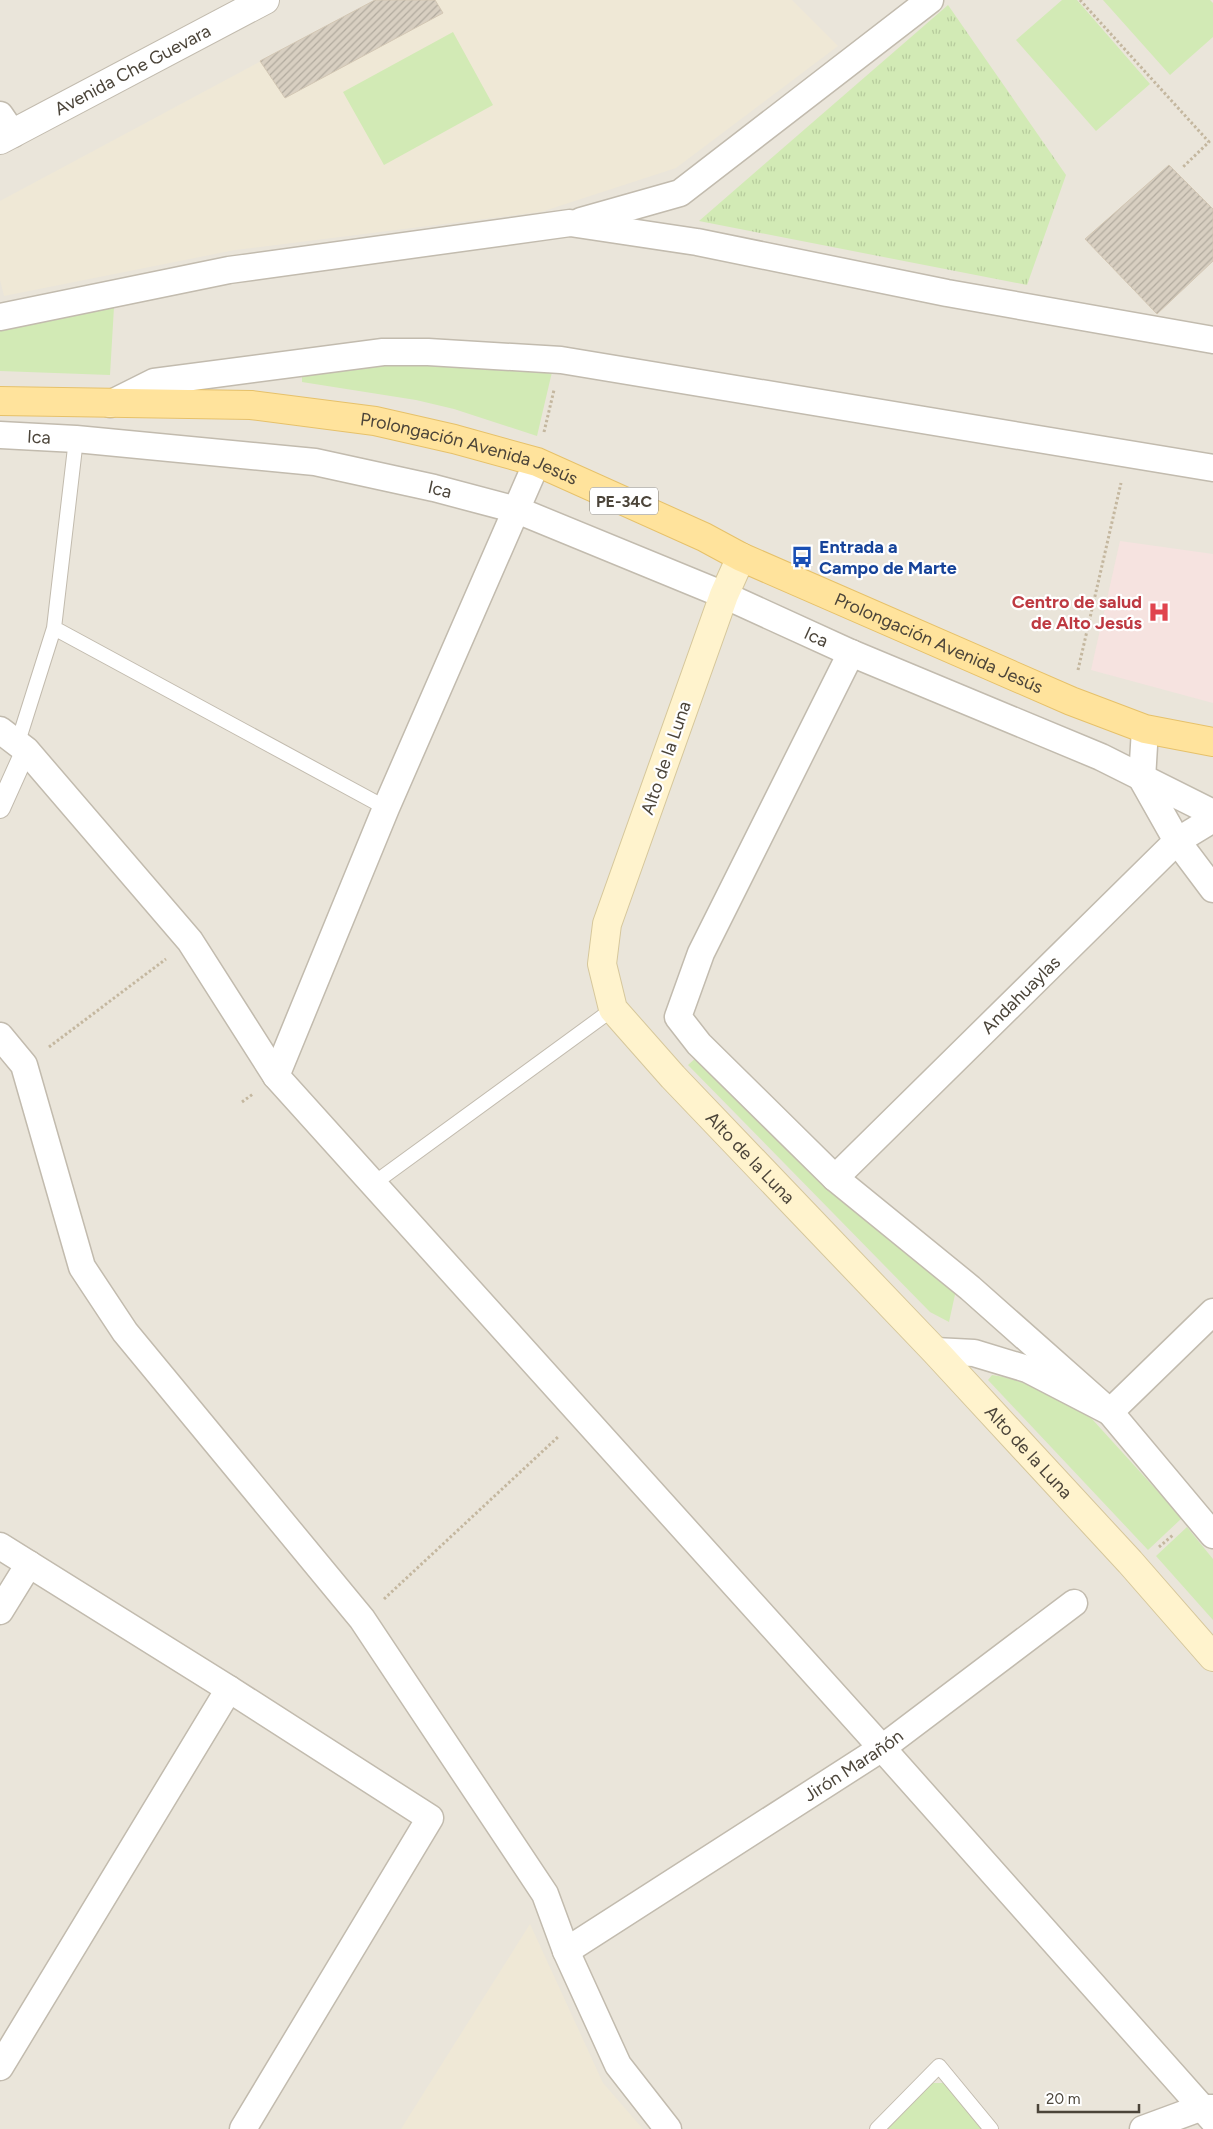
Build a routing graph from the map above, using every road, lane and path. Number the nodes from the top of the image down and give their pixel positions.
1 (930, 0) edge
2 (1080, 0) edge
3 (248, 4) edge
4 (4, 130) edge
5 (1183, 167) dead end
6 (570, 223) junction
7 (0, 317) edge
8 (1213, 340) edge
9 (561, 360) junction
10 (0, 401) edge
11 (110, 404) junction
12 (0, 436) edge
13 (76, 438) junction
14 (1128, 452) junction
15 (537, 462) junction
16 (1213, 468) edge
17 (517, 510) junction
18 (741, 557) junction
19 (724, 595) junction
20 (54, 628) junction
21 (851, 653) junction
22 (1077, 678) dead end
23 (1145, 729) junction
24 (15, 741) edge
25 (1213, 742) edge
26 (1142, 779) junction
27 (0, 808) edge
28 (386, 808) junction
29 (1213, 813) edge
30 (1213, 819) edge
31 (1177, 841) junction
32 (1213, 889) edge
33 (190, 940) junction
34 (613, 1009) junction
35 (0, 1036) edge
36 (24, 1066) junction
37 (276, 1076) junction
38 (835, 1178) junction
39 (373, 1184) junction
40 (1213, 1312) edge
41 (935, 1351) junction
42 (1110, 1412) junction
43 (581, 1416) junction
44 (1213, 1535) edge
45 (0, 1546) edge
46 (29, 1564) junction
47 (1074, 1603) dead end
48 (0, 1611) edge
49 (362, 1619) junction
50 (1213, 1657) edge
51 (229, 1689) junction
52 (882, 1748) junction
53 (566, 1951) junction
54 (0, 2067) edge
55 (1209, 2112) edge
56 (243, 2129) edge
57 (668, 2129) edge
58 (877, 2129) edge
59 (991, 2129) edge
60 (1142, 2129) edge

1 - 6 street
2 - 5 path
3 - 4 street, Avenida Che Guevara
6 - 7 street
6 - 8 street
9 - 11 street
9 - 14 street
9 - 15 path
10 - 11 main road, Prolongación Avenida Jesús / PE-34C
11 - 15 main road, Prolongación Avenida Jesús / PE-34C
12 - 13 street, Ica
13 - 17 street, Ica
13 - 20 lane
14 - 16 street
14 - 22 path
15 - 17 street
15 - 18 main road, Prolongación Avenida Jesús / PE-34C
17 - 19 street, Ica
17 - 28 street
18 - 19 main road, Alto de la Luna
18 - 23 main road, Prolongación Avenida Jesús / PE-34C
19 - 21 street, Ica
19 - 34 main road, Alto de la Luna
20 - 24 lane
20 - 28 lane
21 - 26 street, Ica
21 - 38 street
23 - 25 main road, Prolongación Avenida Jesús / PE-34C
23 - 26 street
24 - 27 street
24 - 33 street
26 - 29 street, Ica
26 - 31 street
28 - 37 street
30 - 31 street, Andahuaylas
31 - 32 street
31 - 38 street, Andahuaylas
33 - 36 path
33 - 37 street
34 - 39 lane
34 - 41 main road, Alto de la Luna
35 - 36 street
36 - 49 street
37 - 39 street
38 - 42 street
39 - 43 street
40 - 42 street
41 - 42 street
41 - 50 main road, Alto de la Luna
42 - 44 street
43 - 49 path
43 - 52 street
45 - 46 street
46 - 48 street
46 - 51 street
47 - 52 street, Jirón Marañón
49 - 53 street
51 - 54 street
51 - 56 street
52 - 53 street, Jirón Marañón
52 - 55 street
53 - 57 street
55 - 60 street
58 - 59 lane

